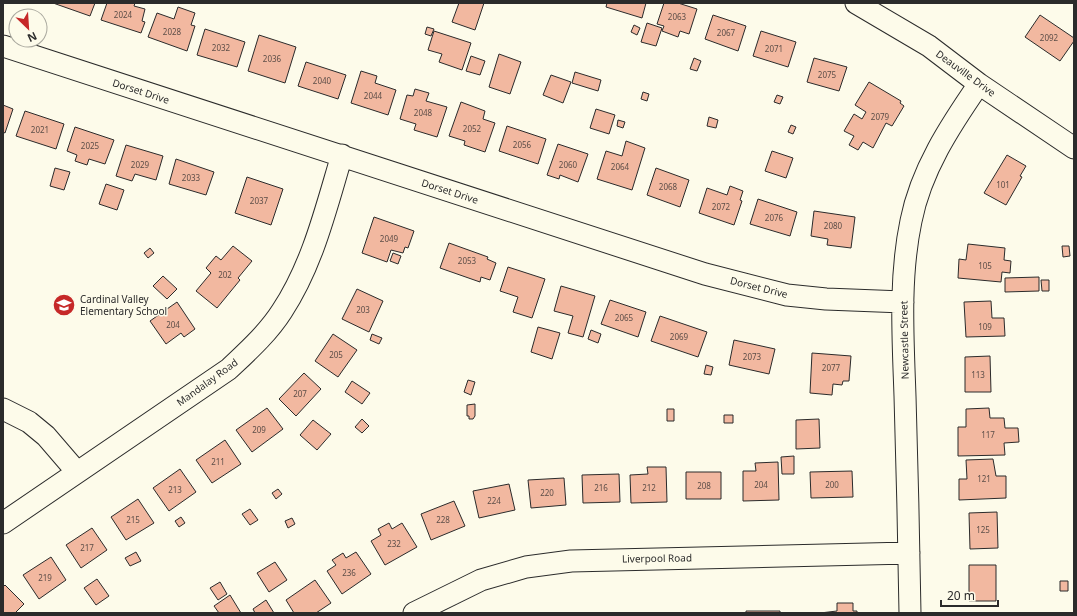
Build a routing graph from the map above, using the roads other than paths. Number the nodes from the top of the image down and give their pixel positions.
1 (856, 3) edge
2 (3, 46) edge
3 (979, 84) junction
4 (1074, 148) edge
5 (342, 155) junction
6 (903, 302) junction
7 (3, 409) edge
8 (77, 472) junction
9 (3, 523) edge
10 (909, 553) junction
11 (414, 613) edge
12 (910, 613) edge

1 - 3 street, Deauville Drive
2 - 5 street, Dorset Drive
3 - 4 street, Deauville Drive
3 - 6 street, Newcastle Street
5 - 6 street, Dorset Drive
5 - 8 street, Mandalay Road
6 - 10 street, Newcastle Street
7 - 8 street
8 - 9 street, Mandalay Road
10 - 11 street, Liverpool Road
10 - 12 street, Newcastle Street

